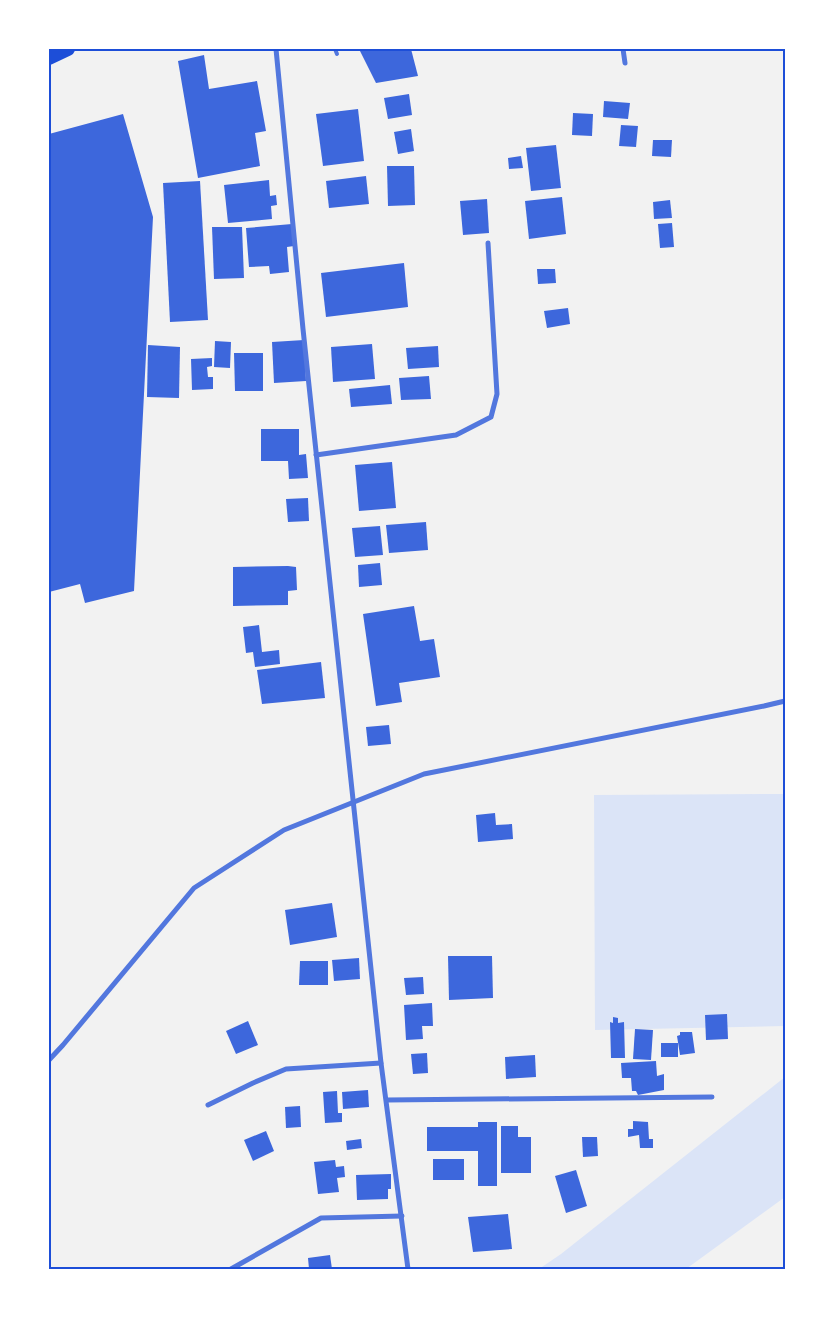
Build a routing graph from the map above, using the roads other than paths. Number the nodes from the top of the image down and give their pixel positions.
1 (276, 49) edge
2 (335, 49) edge
3 (623, 49) edge
4 (337, 54) dead end
5 (625, 63) dead end
6 (488, 243) dead end
7 (316, 455) junction
8 (785, 701) edge
9 (49, 1060) edge
10 (381, 1063) junction
11 (712, 1097) dead end
12 (387, 1100) junction
13 (208, 1105) dead end
14 (402, 1216) junction
15 (231, 1269) edge
16 (408, 1269) edge

1 - 7 street
2 - 4 lane
3 - 5 street
6 - 7 street
7 - 10 street
8 - 9 street
10 - 12 street
10 - 13 street
11 - 12 street
12 - 14 street
14 - 15 street
14 - 16 street

